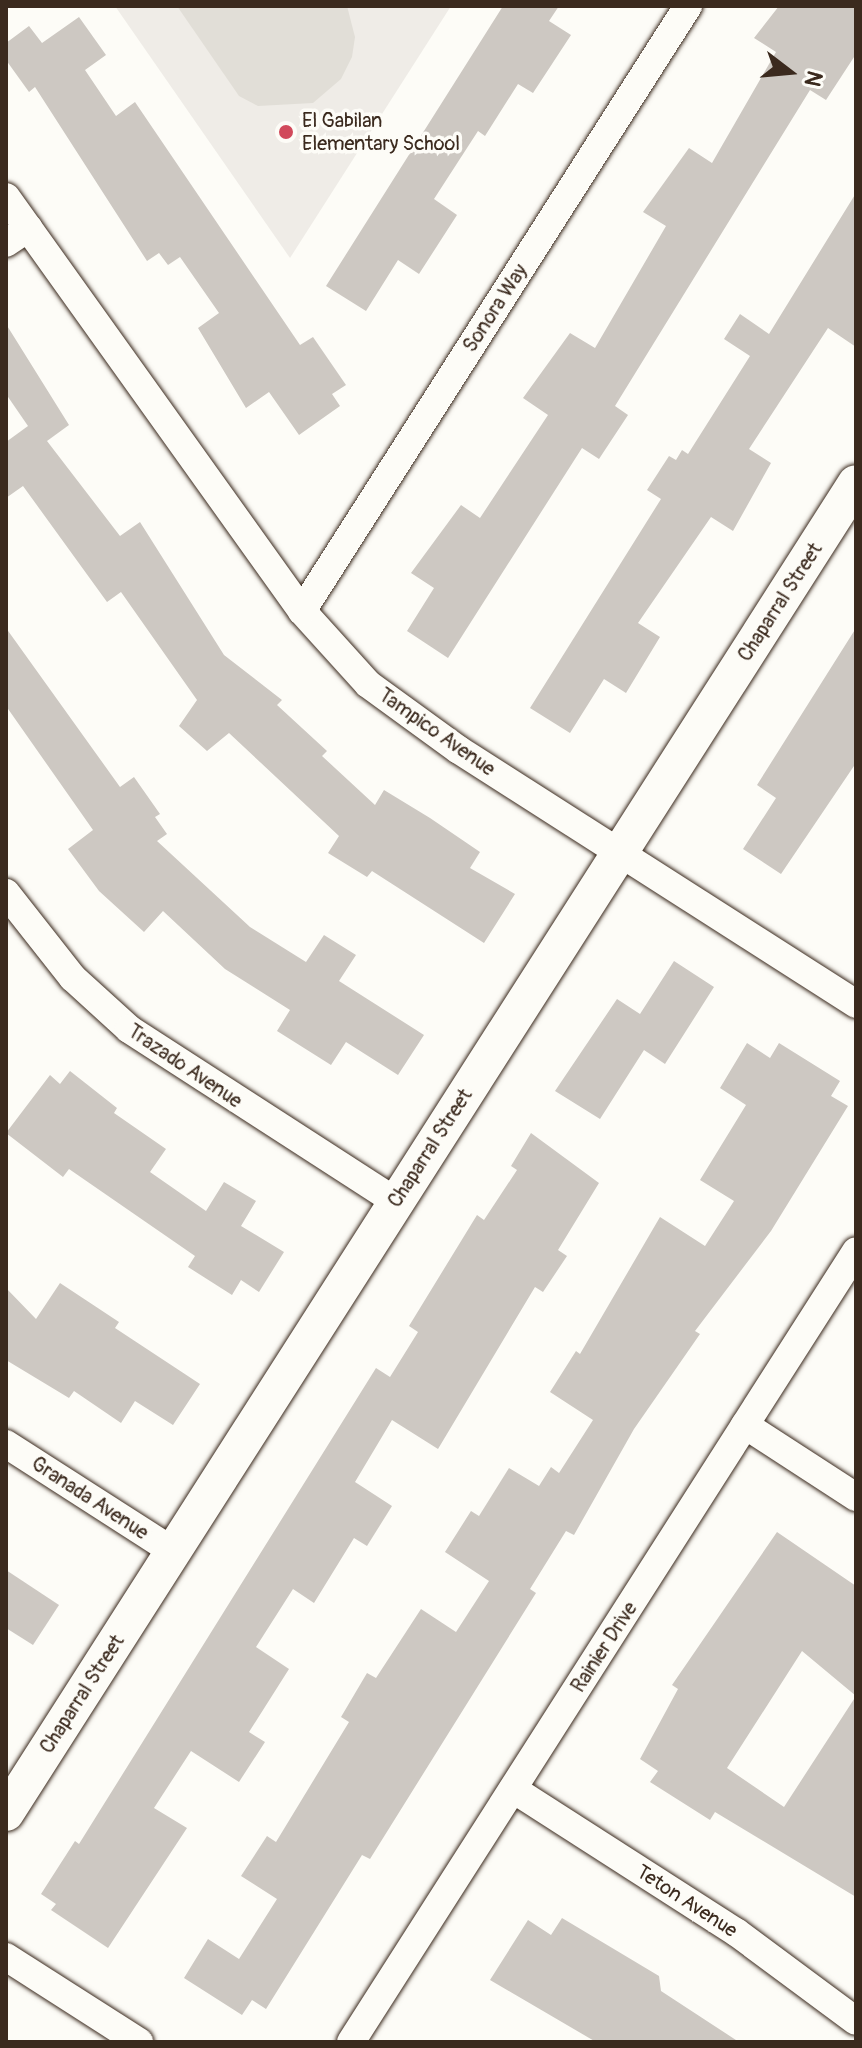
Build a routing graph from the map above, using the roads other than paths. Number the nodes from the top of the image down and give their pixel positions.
1 (688, 6) edge
2 (6, 197) edge
3 (17, 236) edge
4 (856, 483) edge
5 (302, 611) junction
6 (619, 853) junction
7 (6, 893) edge
8 (856, 1004) edge
9 (396, 1202) junction
10 (856, 1251) edge
11 (745, 1425) junction
12 (6, 1444) edge
13 (856, 1497) edge
14 (174, 1552) junction
15 (513, 1789) junction
16 (6, 1813) edge
17 (6, 1957) edge
18 (856, 2021) edge
19 (139, 2042) edge
20 (351, 2042) edge

1 - 5 street, Sonora Way
2 - 3 street, Tampico Avenue
3 - 5 street, Tampico Avenue
4 - 6 street, Chaparral Street
5 - 6 street, Tampico Avenue
6 - 8 street, Tampico Avenue
6 - 9 street, Chaparral Street
7 - 9 street, Trazado Avenue
9 - 14 street, Chaparral Street
10 - 11 street, Rainier Drive
11 - 13 street
11 - 15 street, Rainier Drive
12 - 14 street, Granada Avenue
14 - 16 street, Chaparral Street
15 - 18 street, Teton Avenue
15 - 20 street, Rainier Drive
17 - 19 street

